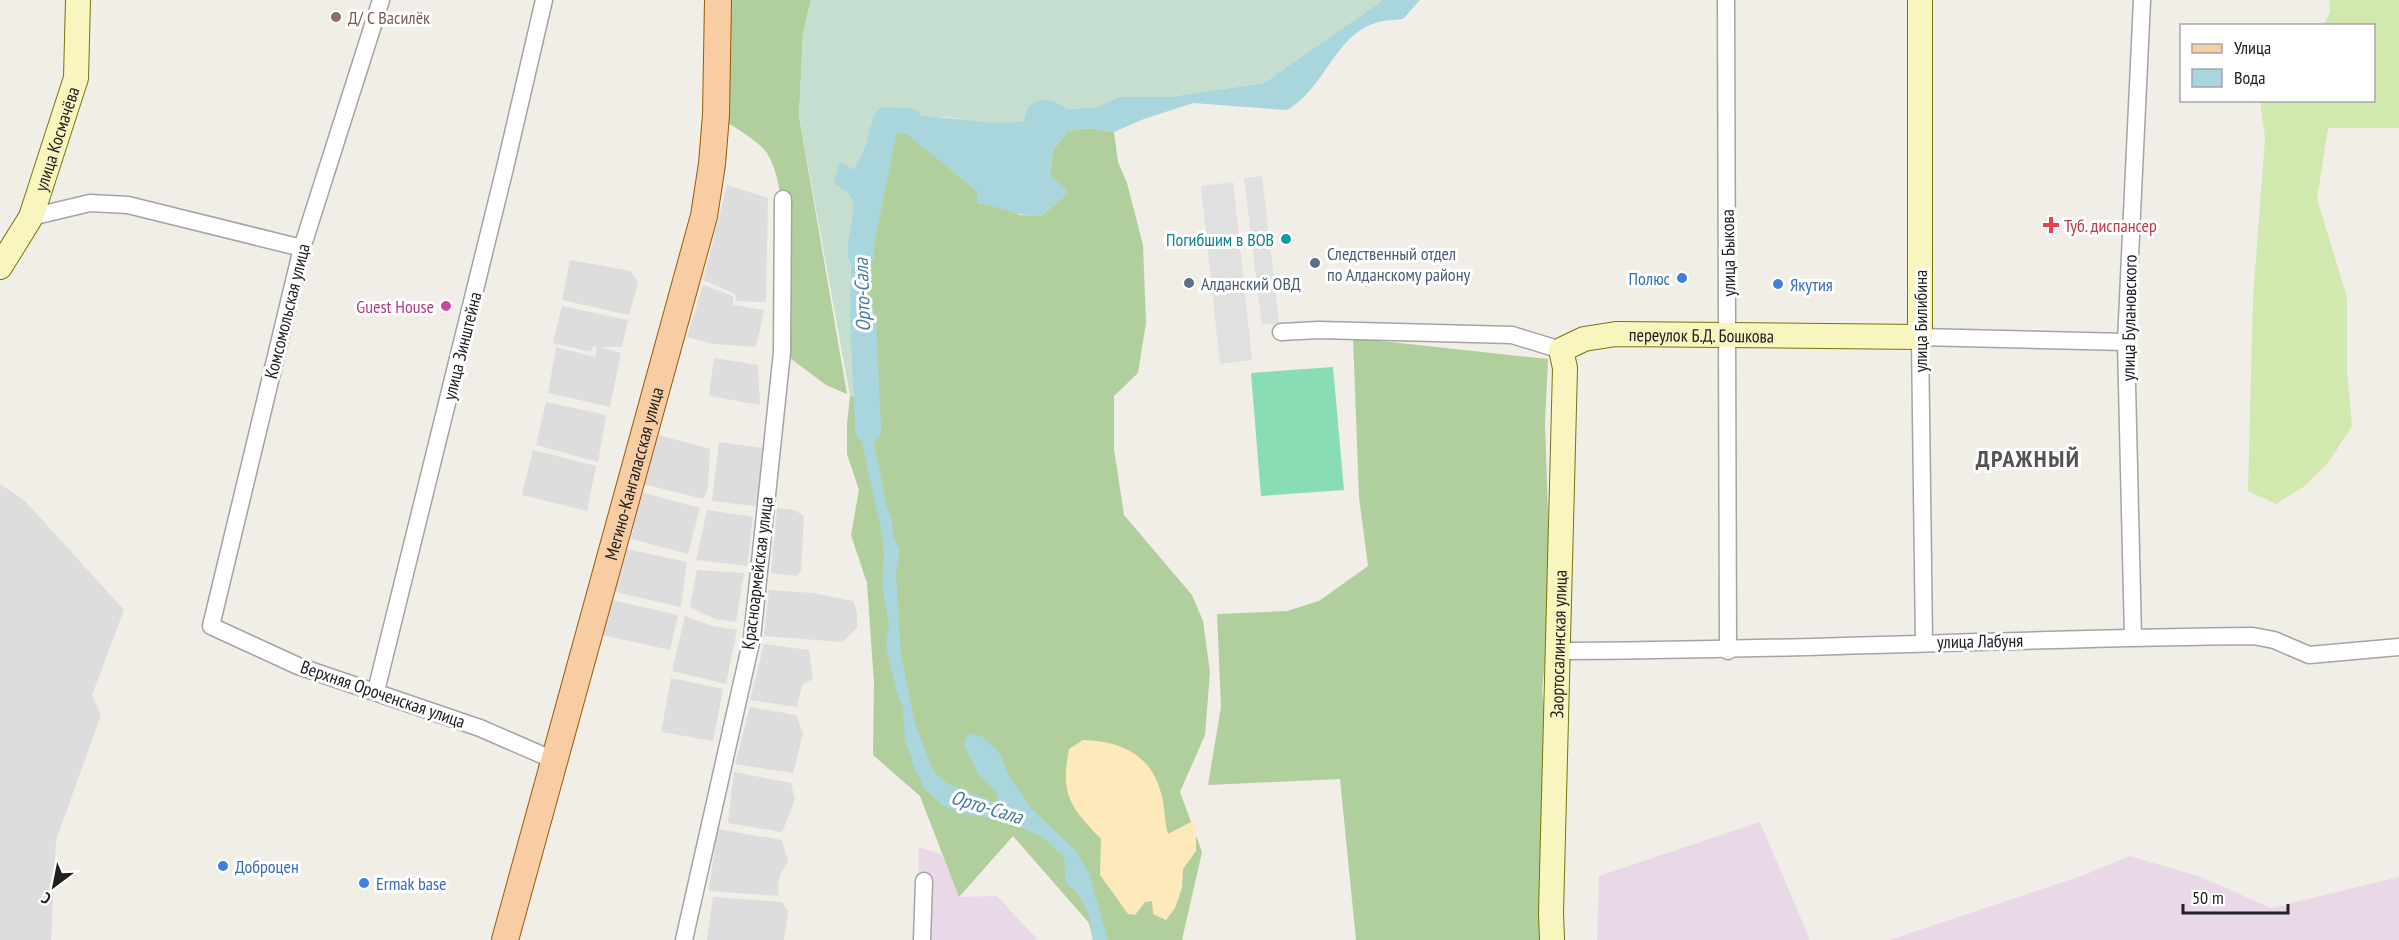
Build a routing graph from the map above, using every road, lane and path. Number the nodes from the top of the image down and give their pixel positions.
1 (78, 0) edge
2 (381, 0) edge
3 (544, 0) edge
4 (718, 0) edge
5 (1726, 0) edge
6 (1920, 0) edge
7 (2142, 0) edge
8 (783, 199) dead end
9 (31, 217) junction
10 (302, 248) junction
11 (0, 267) edge
12 (1281, 332) dead end
13 (1729, 335) junction
14 (1920, 337) junction
15 (2126, 342) junction
16 (1562, 350) junction
17 (211, 626) joint
18 (2133, 637) junction
19 (1924, 642) junction
20 (2399, 647) edge
21 (1557, 651) junction
22 (1728, 651) junction
23 (376, 691) junction
24 (556, 760) junction
25 (924, 881) dead end
26 (505, 940) edge
27 (684, 940) edge
28 (922, 940) edge
29 (1552, 940) edge

1 - 9 street, улица Космачёва
2 - 10 street, Комсомольская улица
3 - 23 street, улица Зинштейна
4 - 24 main road, Мегино-Кангаласская улица
5 - 13 street, улица Быкова
6 - 14 street, улица Билибина
7 - 15 street, улица Булановского
8 - 27 street, Красноармейская улица
9 - 10 street
9 - 11 street, улица Космачёва
10 - 17 street, Комсомольская улица
12 - 16 street
13 - 14 street, переулок Б.Д. Бошкова
13 - 16 street, переулок Б.Д. Бошкова
13 - 22 street, улица Быкова
14 - 15 street, переулок Б.Д. Бошкова
14 - 19 street, улица Билибина
15 - 18 street, улица Булановского
16 - 21 street, Заортосалинская улица
17 - 23 street, Верхняя Ороченская улица
18 - 19 street, улица Лабуня
18 - 20 street, улица Лабуня
19 - 22 street, улица Лабуня
21 - 22 street, улица Лабуня
21 - 29 street, Заортосалинская улица
23 - 24 street, Верхняя Ороченская улица
24 - 26 main road, Мегино-Кангаласская улица
25 - 28 street

